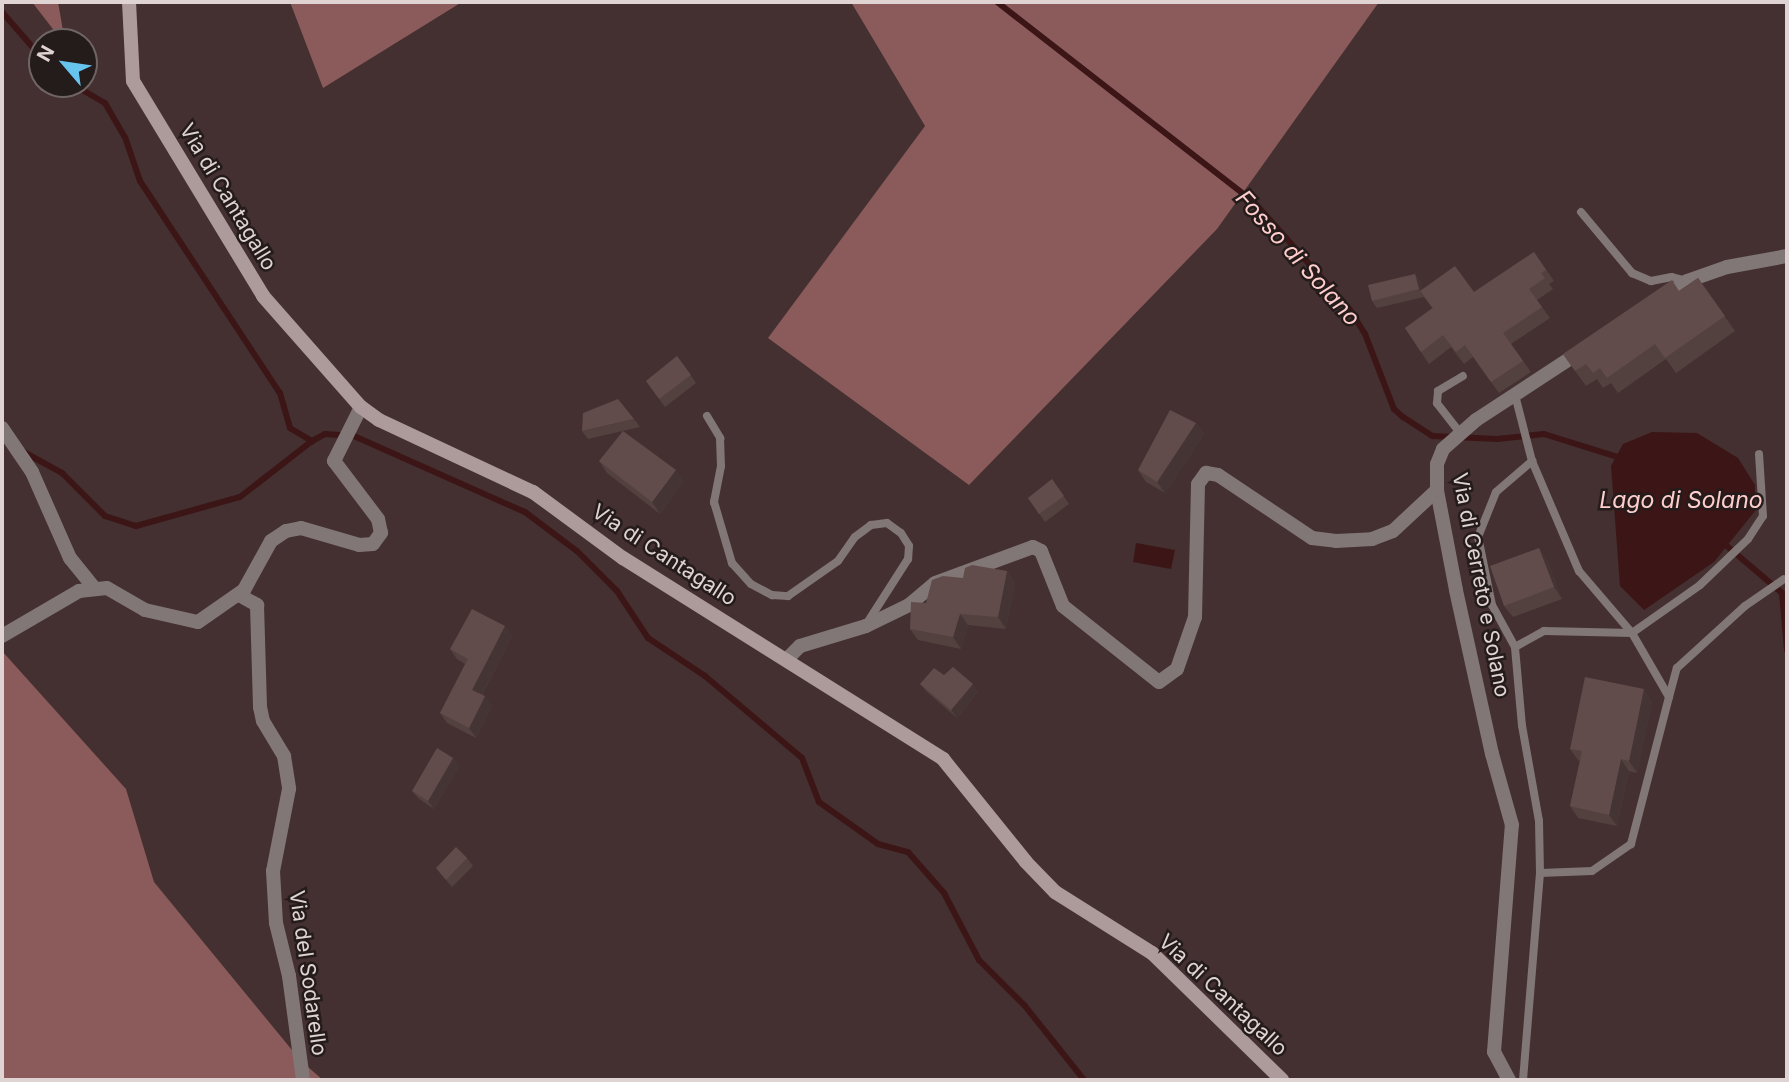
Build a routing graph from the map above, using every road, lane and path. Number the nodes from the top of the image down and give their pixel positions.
1 (129, 2) edge
2 (1581, 212) dead end
3 (1787, 256) edge
4 (1687, 281) junction
5 (1653, 304) edge
6 (1596, 342) edge
7 (1463, 376) dead end
8 (1515, 394) junction
9 (362, 407) junction
10 (707, 415) dead end
11 (2, 428) edge
12 (1461, 434) junction
13 (1759, 454) dead end
14 (1532, 461) junction
15 (1437, 490) junction
16 (1784, 579) dead end
17 (95, 589) junction
18 (240, 595) junction
19 (866, 626) junction
20 (1632, 633) junction
21 (2, 636) edge
22 (1515, 647) junction
23 (788, 658) junction
24 (1668, 697) junction
25 (1540, 873) junction
26 (303, 1080) edge
27 (1282, 1080) edge
28 (1509, 1080) edge
29 (1523, 1080) edge

1 - 9 street, Via di Cantagallo
2 - 4 lane
3 - 4 street
4 - 5 street
6 - 8 street, Via di Cerreto e Solano
7 - 12 lane
8 - 12 street, Via di Cerreto e Solano
8 - 14 lane
9 - 18 street
9 - 23 street, Via di Cantagallo
10 - 19 lane
11 - 17 street
12 - 15 street, Via di Cerreto e Solano
13 - 20 lane
14 - 20 lane
14 - 22 lane
15 - 19 street
15 - 28 street, Via di Cerreto e Solano
16 - 24 lane
17 - 18 street
17 - 21 street
18 - 26 street, Via del Sodarello
19 - 23 street
20 - 22 lane
20 - 24 lane
22 - 25 lane
23 - 27 street, Via di Cantagallo
24 - 25 lane
25 - 29 lane

